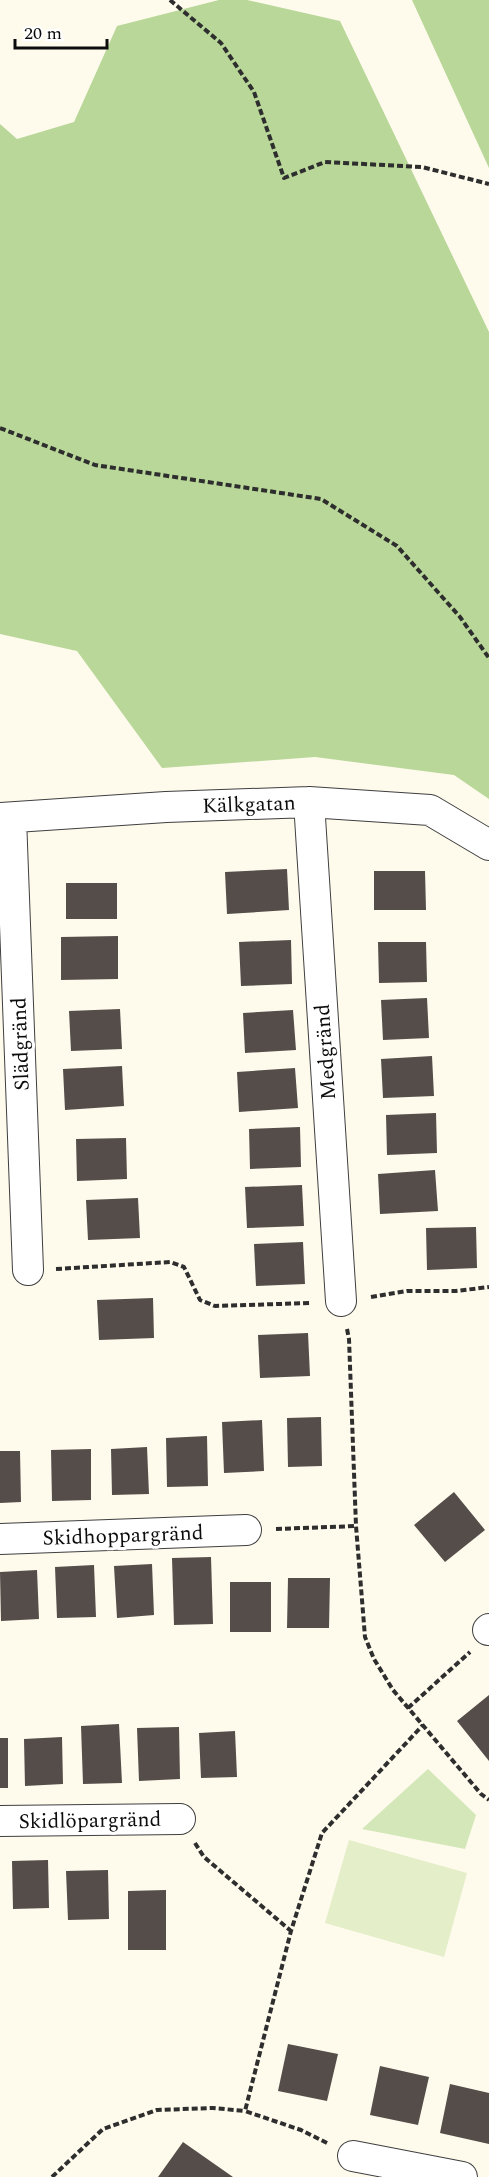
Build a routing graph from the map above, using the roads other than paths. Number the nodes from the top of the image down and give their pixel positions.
1 (309, 802) junction
2 (6, 818) edge
3 (489, 845) edge
4 (28, 1270) road end
5 (341, 1301) road end
6 (246, 1530) road end
7 (0, 1539) edge
8 (180, 1819) road end
9 (0, 1821) edge
10 (353, 2156) road end
11 (462, 2177) edge

1 - 2 street, Kälkgatan
1 - 3 street, Kälkgatan
1 - 5 street, Medgränd
2 - 4 street, Slädgränd
6 - 7 street, Skidhoppargränd
8 - 9 street, Skidlöpargränd
10 - 11 street

